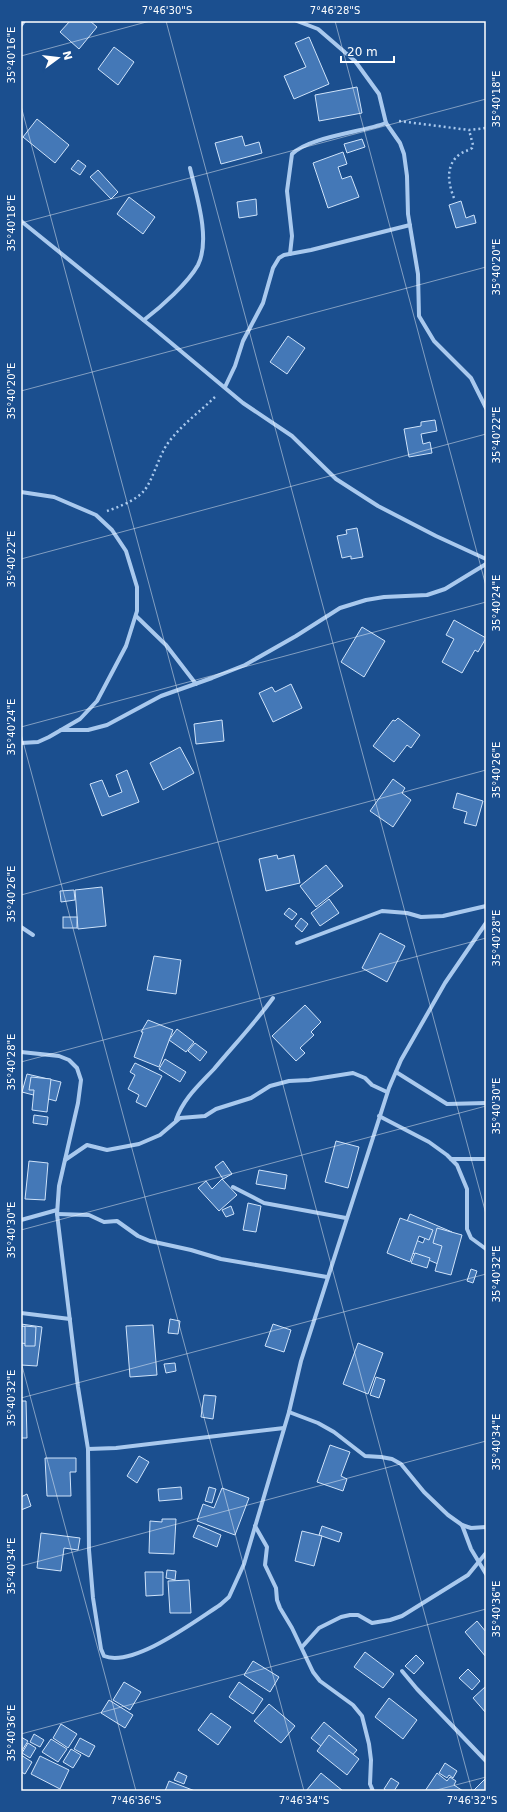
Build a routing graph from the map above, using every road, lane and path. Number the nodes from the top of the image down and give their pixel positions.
1 (24, 21) edge
2 (297, 21) edge
3 (21, 25) edge
4 (386, 123) junction
5 (486, 128) edge
6 (469, 130) junction
7 (190, 168) dead end
8 (454, 198) dead end
9 (21, 221) edge
10 (410, 225) junction
11 (290, 254) junction
12 (144, 320) junction
13 (224, 387) junction
14 (486, 408) edge
15 (21, 492) edge
16 (96, 515) junction
17 (486, 554) edge
18 (480, 556) junction
19 (486, 559) edge
20 (486, 564) edge
21 (136, 616) junction
22 (196, 684) junction
23 (61, 730) junction
24 (21, 742) edge
25 (486, 906) edge
26 (486, 922) edge
27 (21, 928) edge
28 (33, 935) dead end
29 (297, 943) dead end
30 (273, 998) dead end
31 (21, 1052) edge
32 (396, 1072) junction
33 (387, 1092) junction
34 (486, 1103) edge
35 (379, 1116) junction
36 (175, 1122) junction
37 (451, 1159) junction
38 (65, 1160) junction
39 (486, 1160) edge
40 (233, 1187) dead end
41 (57, 1212) junction
42 (346, 1218) junction
43 (21, 1220) edge
44 (486, 1249) edge
45 (327, 1278) junction
46 (21, 1313) edge
47 (70, 1319) junction
48 (289, 1412) junction
49 (284, 1428) junction
50 (88, 1449) junction
51 (462, 1525) junction
52 (255, 1526) junction
53 (486, 1527) edge
54 (486, 1553) edge
55 (478, 1563) junction
56 (486, 1574) edge
57 (302, 1647) junction
58 (402, 1671) dead end
59 (485, 1760) edge
60 (373, 1791) edge

1 - 3 street
2 - 4 street
4 - 6 path
4 - 10 street
4 - 11 street
5 - 6 path
6 - 8 path
7 - 12 street
9 - 12 street
10 - 11 street
10 - 14 street
11 - 13 street
12 - 13 street
13 - 16 path
13 - 18 street
15 - 16 street
16 - 21 street
17 - 18 street
18 - 19 street
20 - 22 street
21 - 22 street
21 - 23 street
22 - 23 street
23 - 24 street
25 - 29 street
26 - 32 street
27 - 28 street
30 - 36 street
31 - 38 street
32 - 33 street
32 - 34 street
33 - 35 street
33 - 36 street
35 - 37 street
35 - 42 street
36 - 38 street
37 - 39 street
37 - 44 street
38 - 41 street
40 - 42 street
41 - 43 street
41 - 45 street
41 - 47 street
42 - 45 street
45 - 48 street
46 - 47 street
47 - 50 street
48 - 49 street
48 - 51 street
49 - 50 street
49 - 52 street
50 - 52 street
51 - 53 street
51 - 55 street
52 - 57 street
54 - 55 street
55 - 56 street
55 - 57 street
57 - 60 street
58 - 59 street

